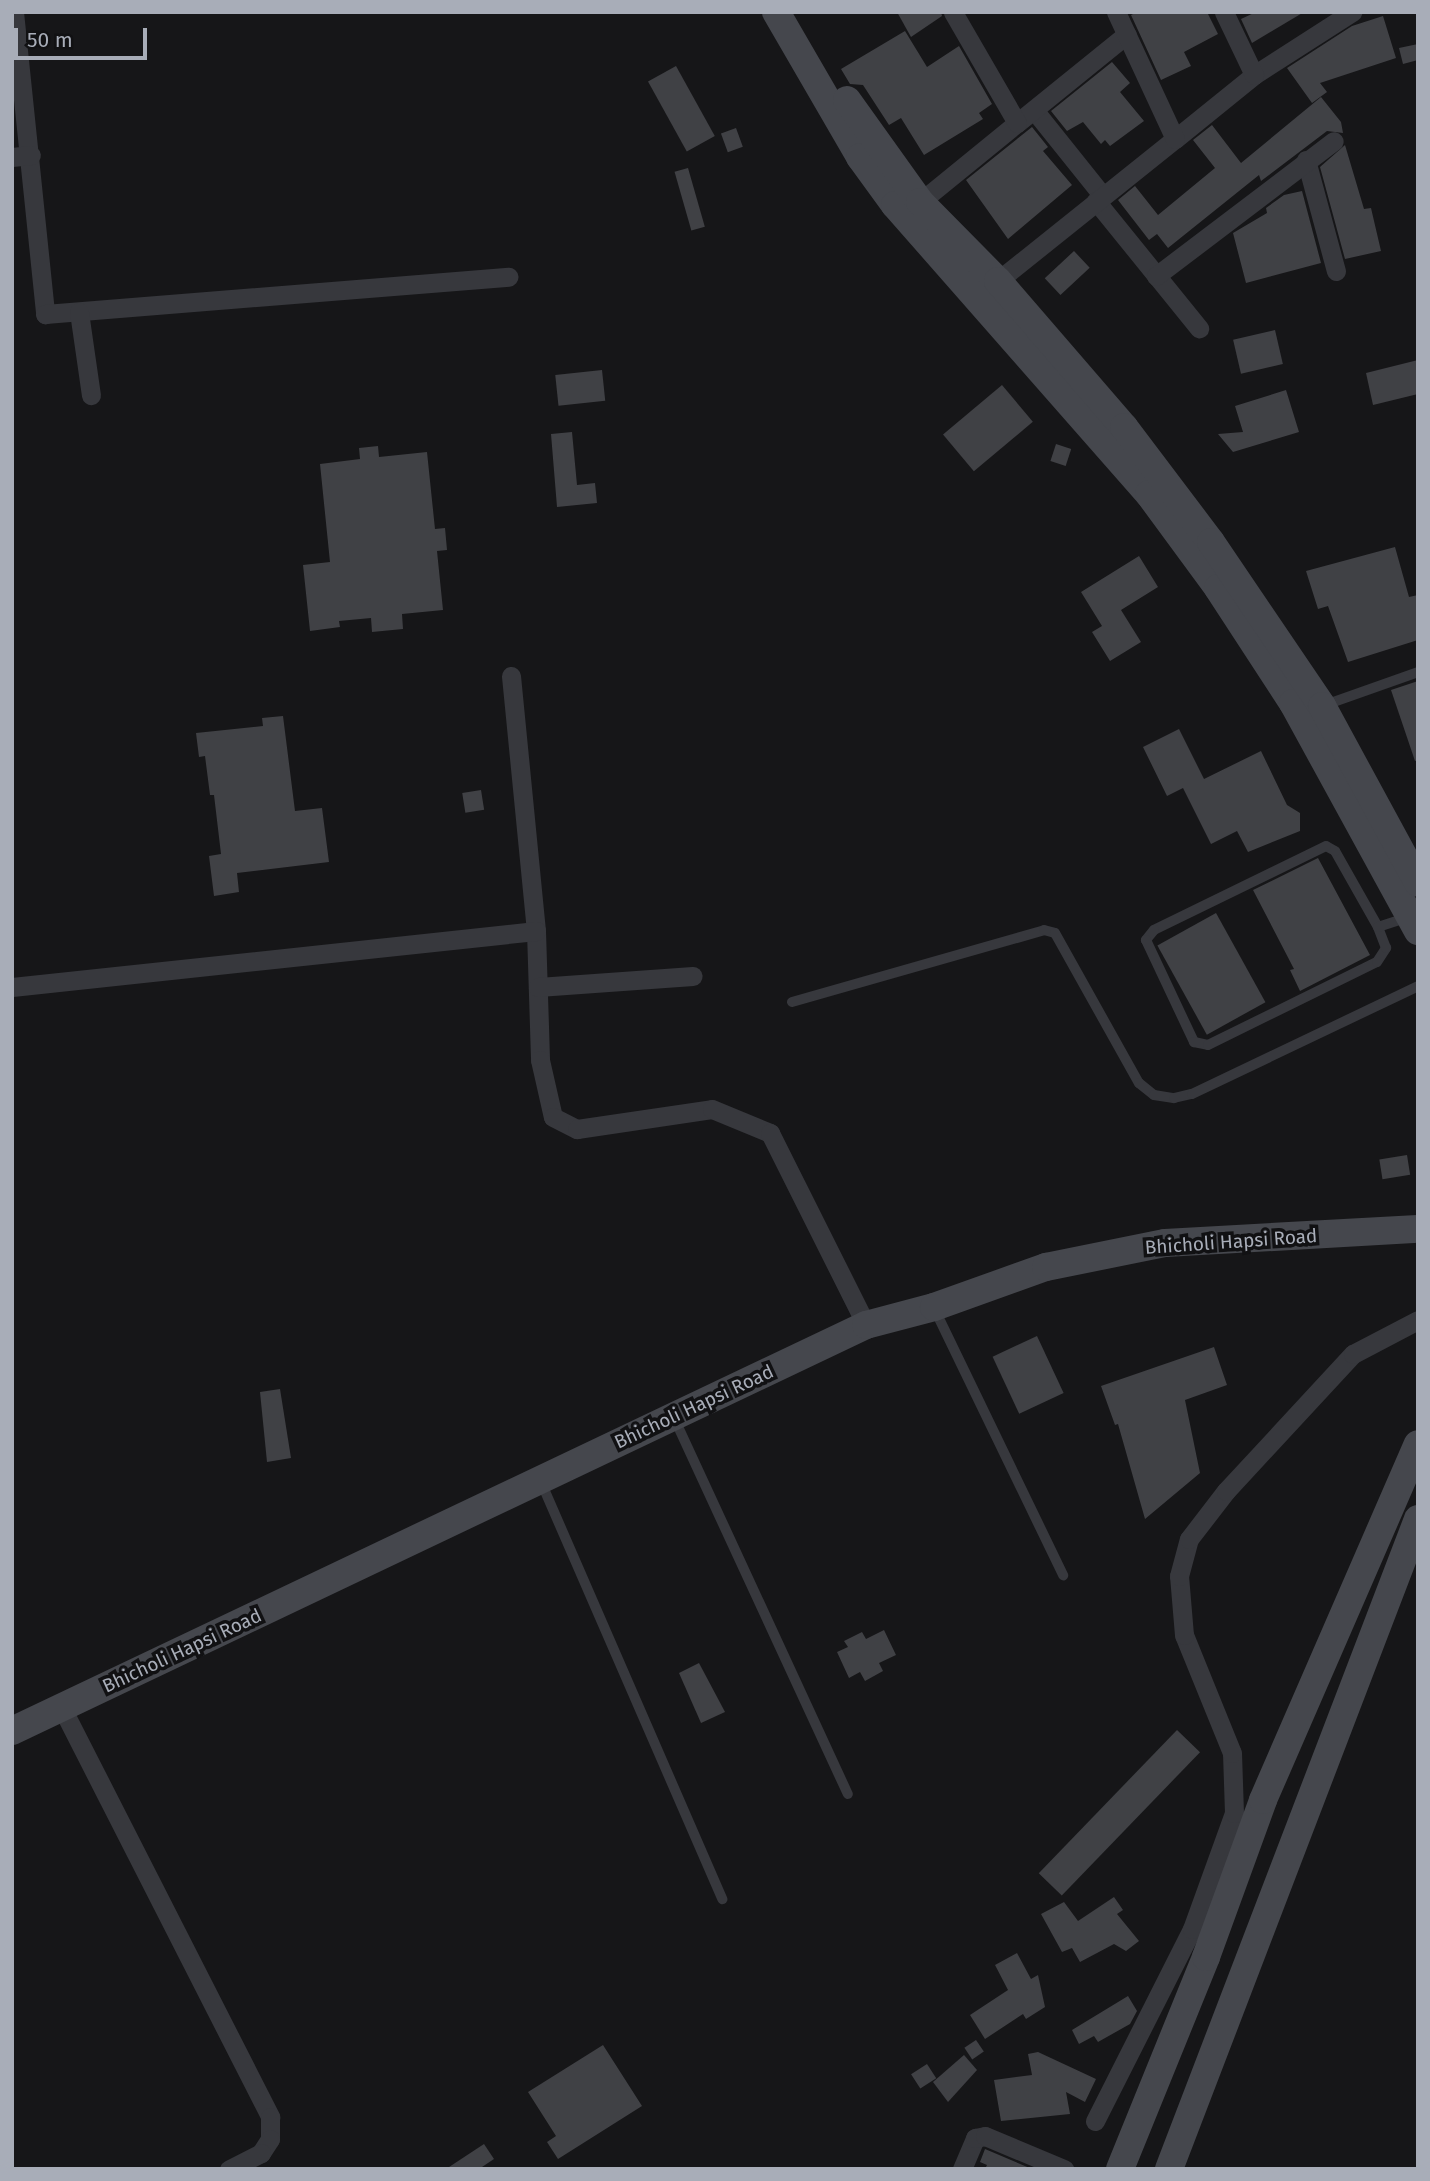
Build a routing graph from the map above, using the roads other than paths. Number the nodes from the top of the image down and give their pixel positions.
1 (15, 12) edge
2 (776, 12) edge
3 (798, 12) edge
4 (953, 12) edge
5 (1116, 12) edge
6 (1224, 12) edge
7 (1352, 12) edge
8 (1127, 34) junction
9 (1254, 75) junction
10 (1034, 110) junction
11 (1017, 123) junction
12 (1175, 139) junction
13 (1335, 141) dead end
14 (22, 156) edge
15 (1306, 160) junction
16 (1099, 199) junction
17 (920, 202) junction
18 (1336, 271) dead end
19 (1156, 276) junction
20 (509, 278) dead end
21 (987, 289) junction
22 (79, 312) junction
23 (1199, 328) dead end
24 (90, 395) dead end
25 (1418, 672) edge
26 (510, 677) dead end
27 (1322, 706) junction
28 (1418, 883) edge
29 (1414, 924) edge
30 (1378, 927) junction
31 (536, 931) junction
32 (693, 976) dead end
33 (1418, 986) edge
34 (12, 987) edge
35 (538, 987) junction
36 (792, 1002) dead end
37 (1418, 1229) edge
38 (934, 1307) junction
39 (1418, 1320) edge
40 (866, 1325) junction
41 (673, 1417) junction
42 (1418, 1444) edge
43 (540, 1480) junction
44 (1418, 1519) edge
45 (1063, 1576) dead end
46 (62, 1708) junction
47 (12, 1731) edge
48 (848, 1794) dead end
49 (722, 1899) dead end
50 (1095, 2121) dead end
51 (229, 2169) edge
52 (962, 2169) edge
53 (1064, 2169) edge
54 (1120, 2169) edge
55 (1169, 2169) edge

1 - 14 street
2 - 21 street
3 - 17 street
4 - 11 street
5 - 8 street
6 - 9 street
7 - 9 street
8 - 10 street
8 - 12 street
9 - 12 street
10 - 11 street
10 - 16 street
11 - 17 street
12 - 16 street
13 - 15 street
14 - 22 street
15 - 18 street
15 - 19 street
16 - 19 street
16 - 21 street
17 - 21 street
19 - 23 street
20 - 22 street
21 - 27 street
21 - 29 street
22 - 24 street
25 - 27 lane
26 - 31 street
27 - 28 street
29 - 30 lane
30 - 30 lane
31 - 34 street
31 - 35 street
32 - 35 street
33 - 36 lane
35 - 40 street
37 - 38 street, Bhicholi Hapsi Road
38 - 40 street, Bhicholi Hapsi Road
38 - 45 lane
39 - 50 street
40 - 41 street, Bhicholi Hapsi Road
41 - 43 street, Bhicholi Hapsi Road
41 - 48 lane
42 - 54 street
43 - 46 street, Bhicholi Hapsi Road
43 - 49 lane
44 - 55 street
46 - 47 street, Bhicholi Hapsi Road
46 - 51 street
52 - 53 street

